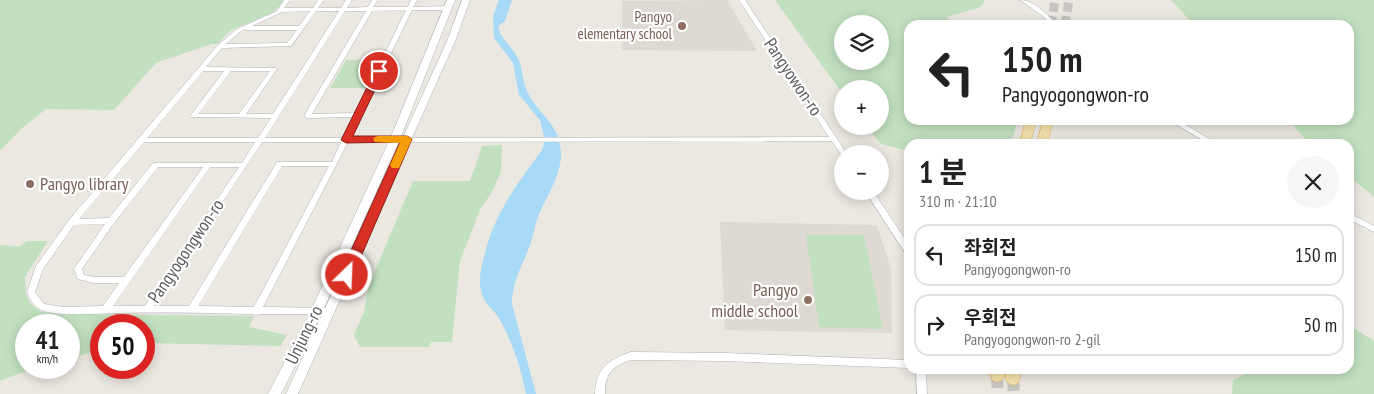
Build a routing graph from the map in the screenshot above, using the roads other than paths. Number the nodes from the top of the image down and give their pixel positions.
1 (287, 0) edge
2 (321, 0) edge
3 (349, 0) edge
4 (375, 0) edge
5 (414, 0) edge
6 (466, 0) edge
7 (742, 0) edge
8 (1023, 0) edge
9 (449, 4) edge
10 (370, 9) junction
11 (410, 9) junction
12 (281, 10) junction
13 (314, 10) junction
14 (342, 10) junction
15 (1050, 20) edge
16 (242, 28) junction
17 (301, 28) junction
18 (220, 46) junction
19 (200, 69) junction
20 (229, 69) junction
21 (358, 115) junction
22 (241, 116) junction
23 (276, 116) junction
24 (1030, 125) edge
25 (1047, 125) edge
26 (1181, 125) edge
27 (834, 138) junction
28 (395, 139) junction
29 (407, 139) junction
30 (1026, 139) edge
31 (1043, 139) edge
32 (1206, 139) edge
33 (142, 140) junction
34 (346, 140) junction
35 (260, 141) junction
36 (838, 145) edge
37 (334, 164) junction
38 (208, 165) junction
39 (244, 165) junction
40 (875, 200) edge
41 (1354, 218) edge
42 (111, 221) junction
43 (72, 222) junction
44 (1374, 228) edge
45 (904, 244) edge
46 (126, 280) junction
47 (148, 309) junction
48 (106, 310) junction
49 (191, 310) junction
50 (316, 311) junction
51 (331, 311) junction
52 (256, 312) junction
53 (904, 364) edge
54 (921, 374) edge
55 (274, 394) edge
56 (292, 394) edge
57 (600, 394) edge
58 (922, 394) edge

1 - 12 street
2 - 13 street
3 - 14 street, Pangyogongwon-ro
4 - 10 street
5 - 11 street
6 - 29 main road, Unjung-ro
7 - 27 street, Pangyowon-ro
8 - 15 street
9 - 11 street
9 - 28 main road, Unjung-ro
10 - 11 street
10 - 14 street
10 - 21 street
11 - 21 street
12 - 13 street
12 - 16 street
13 - 14 street
13 - 17 street
14 - 23 street, Pangyogongwon-ro
16 - 17 street
16 - 18 street
17 - 18 street
18 - 19 street
19 - 20 street
19 - 33 street
20 - 22 street
20 - 22 street
21 - 34 street
22 - 23 street
23 - 35 street, Pangyogongwon-ro
24 - 30 main road
25 - 31 main road
26 - 32 street
27 - 29 street
27 - 36 street, Pangyowon-ro
28 - 29 street
28 - 34 street
28 - 50 main road, Unjung-ro
29 - 51 main road, Unjung-ro
33 - 35 street
33 - 43 street
34 - 35 street
34 - 37 street
35 - 39 street, Pangyogongwon-ro
37 - 49 street
37 - 52 street
38 - 39 street
38 - 42 street
38 - 46 street
39 - 47 street, Pangyogongwon-ro
40 - 45 street
41 - 44 street
42 - 43 street
42 - 46 street
43 - 48 street
46 - 48 street
47 - 48 street
47 - 49 street, Pangyogongwon-ro
49 - 52 street, Pangyogongwon-ro
50 - 51 street, Pangyogongwon-ro
50 - 52 street, Pangyogongwon-ro
50 - 55 main road, Unjung-ro
51 - 56 main road, Unjung-ro
53 - 57 street
54 - 58 street

